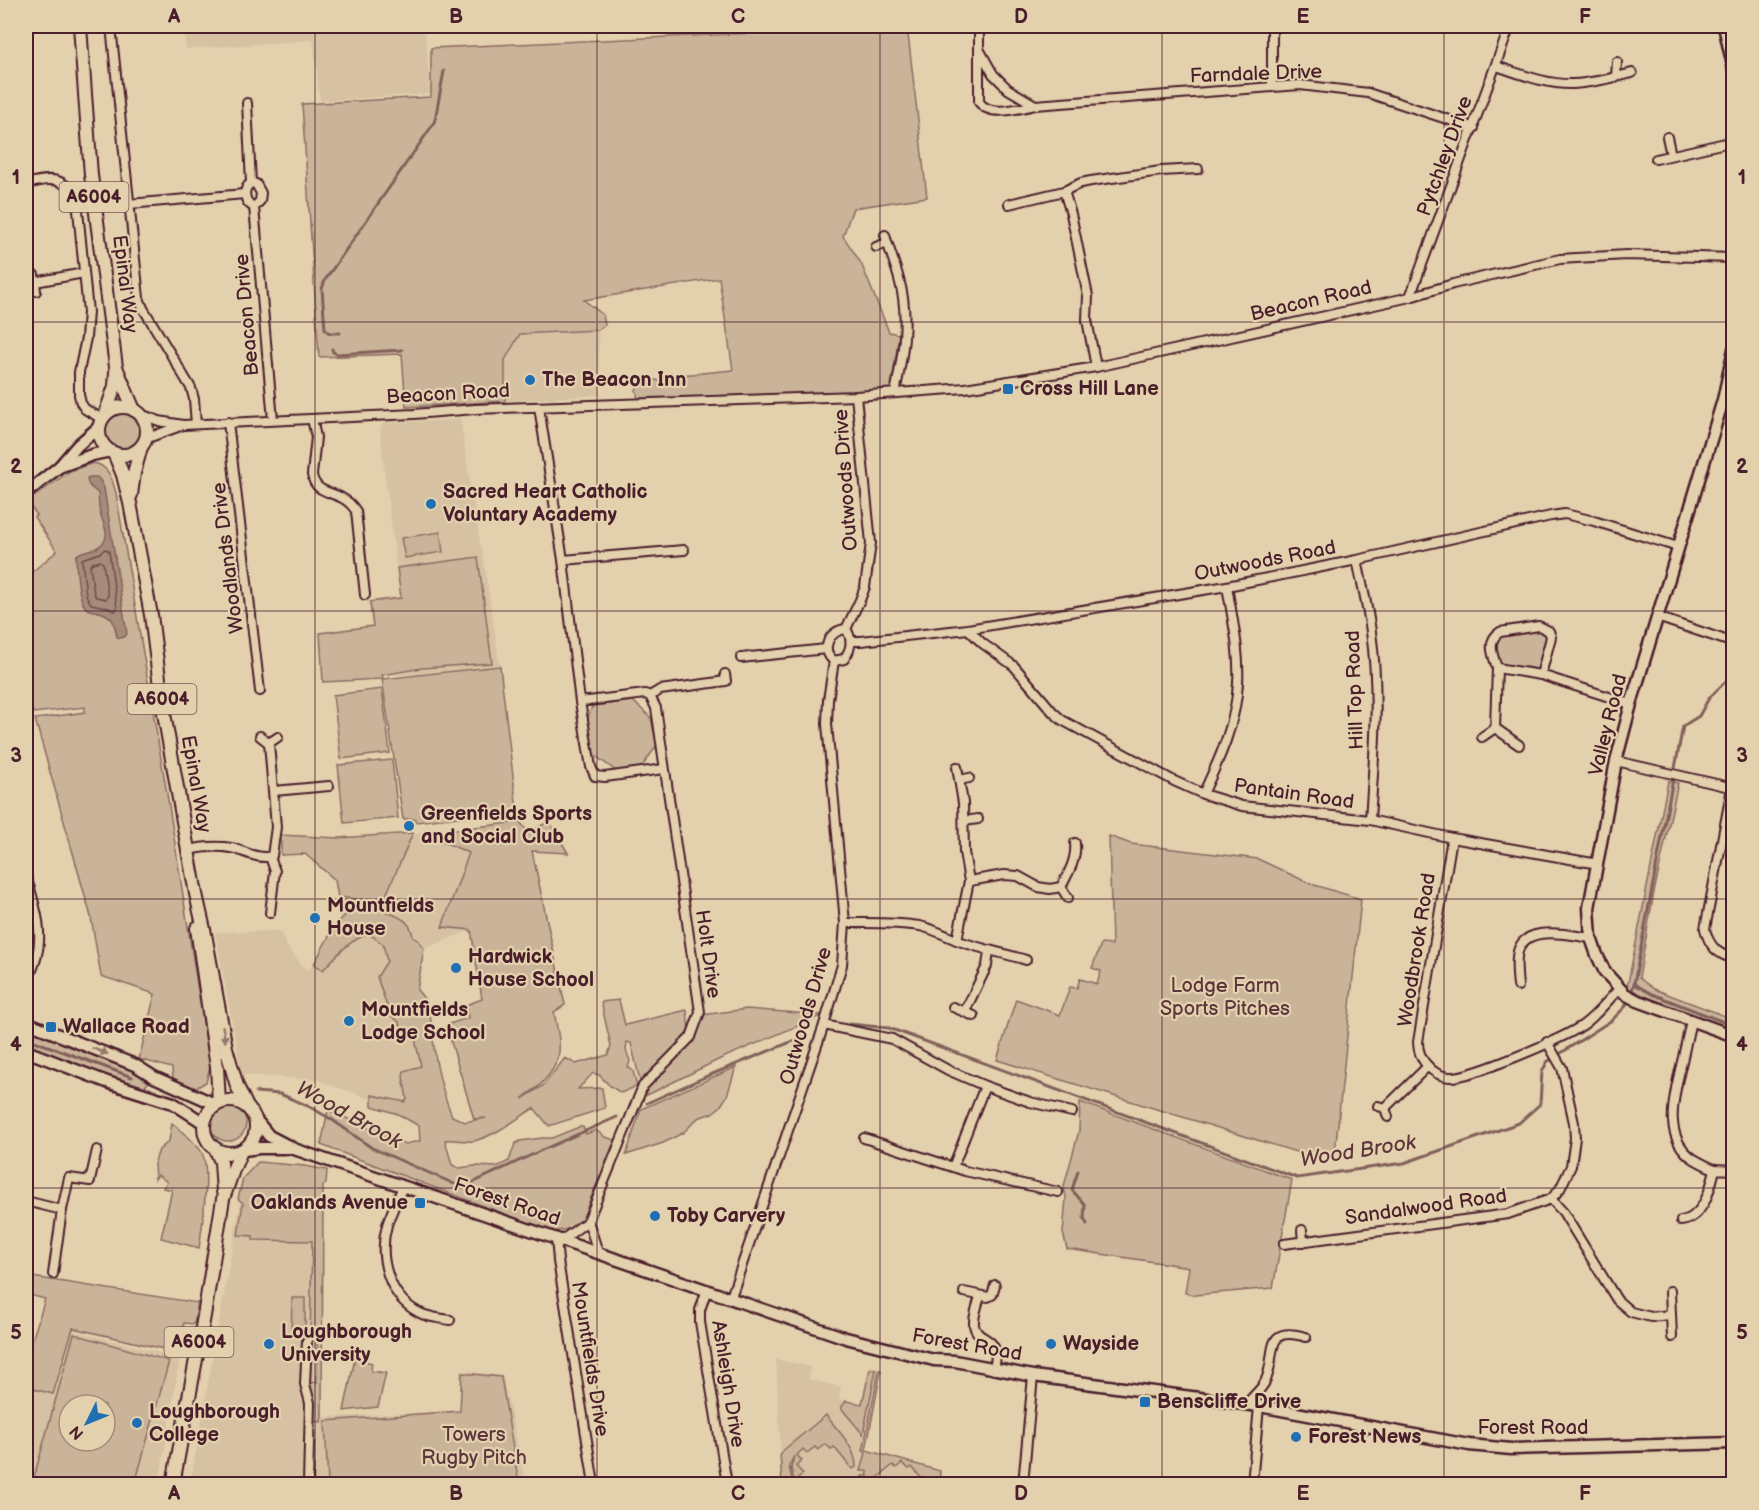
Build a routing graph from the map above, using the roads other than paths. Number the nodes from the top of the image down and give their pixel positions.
1 (80, 26) edge
2 (111, 26) edge
3 (979, 26) edge
4 (1272, 26) edge
5 (1510, 26) edge
6 (1724, 26) edge
7 (979, 49) junction
8 (1617, 62) dead end
9 (1496, 66) junction
10 (1734, 70) edge
11 (1632, 73) dead end
12 (1616, 77) junction
13 (1272, 86) junction
14 (247, 103) dead end
15 (1035, 105) junction
16 (1474, 128) junction
17 (1667, 137) dead end
18 (1734, 141) edge
19 (1671, 154) junction
20 (1656, 159) dead end
21 (1198, 169) dead end
22 (26, 183) edge
23 (251, 183) junction
24 (1064, 191) junction
25 (245, 194) junction
26 (129, 204) junction
27 (1009, 204) dead end
28 (254, 207) junction
29 (885, 235) dead end
30 (887, 243) junction
31 (876, 247) dead end
32 (1734, 258) edge
33 (84, 273) junction
34 (35, 282) dead end
35 (1410, 297) junction
36 (1734, 349) edge
37 (1096, 367) junction
38 (116, 368) junction
39 (895, 393) junction
40 (856, 396) junction
41 (540, 407) junction
42 (137, 412) junction
43 (312, 419) junction
44 (273, 420) junction
45 (102, 421) junction
46 (228, 422) junction
47 (196, 424) junction
48 (183, 425) junction
49 (143, 443) junction
50 (112, 452) junction
51 (58, 467) junction
52 (26, 493) edge
53 (130, 503) junction
54 (1678, 547) junction
55 (684, 550) dead end
56 (563, 560) junction
57 (1357, 560) junction
58 (1227, 586) junction
59 (364, 595) dead end
60 (1657, 617) junction
61 (846, 629) junction
62 (968, 629) junction
63 (851, 641) junction
64 (1734, 643) edge
65 (826, 649) junction
66 (741, 658) dead end
67 (834, 661) junction
68 (1497, 669) junction
69 (725, 674) dead end
70 (1541, 675) junction
71 (260, 691) dead end
72 (650, 696) junction
73 (580, 702) junction
74 (1630, 704) junction
75 (1495, 728) junction
76 (260, 736) dead end
77 (278, 737) dead end
78 (1482, 737) dead end
79 (269, 743) junction
80 (1519, 746) dead end
81 (1616, 761) junction
82 (957, 767) dead end
83 (664, 769) junction
84 (969, 778) dead end
85 (960, 780) junction
86 (329, 786) dead end
87 (1733, 788) edge
88 (274, 791) junction
89 (1203, 794) junction
90 (978, 819) dead end
91 (964, 820) junction
92 (1370, 820) junction
93 (1452, 838) junction
94 (1075, 843) dead end
95 (188, 850) junction
96 (270, 857) junction
97 (1598, 864) junction
98 (26, 878) edge
99 (969, 881) junction
100 (1061, 887) junction
101 (196, 894) junction
102 (1068, 898) dead end
103 (270, 913) dead end
104 (845, 923) junction
105 (1591, 939) junction
106 (957, 940) junction
107 (989, 951) junction
108 (1734, 959) edge
109 (1026, 960) dead end
110 (26, 986) edge
111 (1518, 986) dead end
112 (1622, 991) junction
113 (953, 1007) dead end
114 (965, 1011) junction
115 (974, 1016) dead end
116 (1691, 1021) junction
117 (26, 1022) edge
118 (824, 1025) junction
119 (1734, 1036) edge
120 (1547, 1042) junction
121 (26, 1051) edge
122 (1428, 1066) junction
123 (985, 1086) junction
124 (217, 1104) junction
125 (247, 1107) junction
126 (1072, 1112) dead end
127 (1388, 1116) dead end
128 (256, 1120) junction
129 (204, 1123) junction
130 (867, 1143) dead end
131 (294, 1149) junction
132 (97, 1150) dead end
133 (216, 1150) junction
134 (243, 1150) junction
135 (953, 1167) junction
136 (1715, 1169) junction
137 (1734, 1170) edge
138 (403, 1186) junction
139 (1048, 1189) junction
140 (1058, 1192) dead end
141 (1047, 1198) dead end
142 (223, 1199) junction
143 (1551, 1199) junction
144 (26, 1201) edge
145 (62, 1210) junction
146 (588, 1221) junction
147 (1687, 1222) dead end
148 (1302, 1230) dead end
149 (559, 1239) junction
150 (1304, 1242) junction
151 (1284, 1245) dead end
152 (598, 1252) junction
153 (53, 1274) dead end
154 (995, 1285) dead end
155 (707, 1289) junction
156 (1670, 1291) dead end
157 (964, 1292) dead end
158 (980, 1296) junction
159 (731, 1297) junction
160 (1670, 1315) junction
161 (450, 1320) dead end
162 (1672, 1336) dead end
163 (1306, 1337) dead end
164 (307, 1341) dead end
165 (994, 1370) junction
166 (1033, 1376) junction
167 (1246, 1404) junction
168 (1259, 1406) junction
169 (1734, 1443) edge
170 (173, 1485) edge
171 (308, 1485) edge
172 (594, 1485) edge
173 (727, 1485) edge
174 (1023, 1485) edge
175 (1252, 1485) edge

1 - 38 main road, Epinal Way / A6004
2 - 26 street
3 - 7 street, Farndale Drive
4 - 13 street
5 - 9 street, Pytchley Drive
6 - 10 street
7 - 15 street, Farndale Drive
7 - 15 street, Farndale Drive
8 - 12 street
9 - 12 street
9 - 16 street, Pytchley Drive
11 - 12 street
13 - 15 street, Farndale Drive
13 - 16 street, Farndale Drive
14 - 23 street, Beacon Drive
16 - 35 street, Pytchley Drive
17 - 19 street
18 - 19 street
19 - 20 street
21 - 24 street
22 - 33 street
23 - 25 street
23 - 28 street, Beacon Drive
24 - 27 street
24 - 37 street
25 - 26 street
25 - 28 street, Beacon Drive
26 - 47 street
28 - 44 street, Beacon Drive
29 - 30 street
30 - 31 street
30 - 39 street
32 - 35 street, Beacon Road
33 - 34 street
33 - 45 street
35 - 37 street, Beacon Road
36 - 54 street, Valley Road
37 - 39 street, Beacon Road
38 - 42 main road, Epinal Way / A6004
38 - 45 main road, Epinal Way / A6004
39 - 40 street, Beacon Road
40 - 41 street, Beacon Road
40 - 61 street, Outwoods Drive
41 - 43 street, Beacon Road
41 - 56 street
42 - 45 main road
42 - 48 street, Beacon Road
42 - 49 main road
43 - 44 street, Beacon Road
43 - 59 street
44 - 46 street, Beacon Road
45 - 50 main road
45 - 51 street
46 - 47 street, Beacon Road
46 - 71 street, Woodlands Drive
47 - 48 street, Beacon Road
48 - 49 street, Beacon Road
49 - 50 main road
49 - 53 main road, Epinal Way / A6004
50 - 51 street
50 - 53 main road, Epinal Way / A6004
51 - 52 street
53 - 95 main road, Epinal Way / A6004
54 - 57 street, Outwoods Road
54 - 60 street, Valley Road
55 - 56 street
56 - 73 street
57 - 58 street, Outwoods Road
57 - 92 street, Hill Top Road
58 - 62 street, Outwoods Road
58 - 89 street
60 - 64 street
60 - 74 street, Valley Road
61 - 63 street
61 - 65 street, Outwoods Drive
62 - 63 street, Outwoods Road
62 - 89 street, Pantain Road
63 - 67 street
65 - 66 street
65 - 67 street
67 - 104 street, Outwoods Drive
68 - 70 street
68 - 70 street
68 - 75 street
69 - 72 street
70 - 74 street
72 - 73 street
72 - 83 street, Holt Drive
73 - 83 street
74 - 81 street, Valley Road
75 - 78 street
75 - 80 street
76 - 79 street
77 - 79 street
79 - 88 street
81 - 87 street
81 - 97 street, Valley Road
82 - 85 street
83 - 146 street, Holt Drive
84 - 85 street
85 - 91 street
86 - 88 street
87 - 108 street
88 - 96 street
89 - 92 street, Pantain Road
90 - 91 street
91 - 99 street
92 - 93 street, Pantain Road
93 - 97 street, Pantain Road
93 - 122 street, Woodbrook Road
94 - 100 street
95 - 96 street
95 - 101 main road, Epinal Way / A6004
96 - 103 street
97 - 105 street, Valley Road
98 - 110 street
99 - 100 street
99 - 106 street
100 - 102 street
101 - 124 main road, Epinal Way / A6004
101 -> 125 main road, Epinal Way / A6004
104 - 106 street
104 - 118 street, Outwoods Drive
105 - 111 street
105 - 112 street, Valley Road
106 - 107 street
107 - 109 street
107 - 114 street
112 - 116 street, Valley Road
112 - 120 street
113 - 114 street
114 - 115 street
116 - 119 street, Valley Road
116 - 136 street
117 -> 124 street
118 - 123 street
118 - 159 street, Outwoods Drive
120 - 122 street
120 - 143 street
121 - 129 street
122 - 127 street
123 - 126 street
123 - 135 street
124 - 125 main road
124 - 129 main road
125 - 128 main road, A6004
128 - 131 street, Forest Road
128 - 134 main road, A6004
129 - 133 main road, A6004
130 - 135 street
131 - 134 street, Forest Road
131 - 138 street, Forest Road
132 - 145 street
133 - 134 main road
133 - 142 main road, A6004
134 - 142 main road, A6004
135 - 139 street
136 - 137 street
136 - 147 street
138 - 149 street, Forest Road
138 - 161 street
139 - 140 street
139 - 141 street
142 - 170 main road, A6004
143 - 150 street, Sandalwood Road
143 - 160 street
144 - 145 street
145 - 153 street
146 - 149 street
146 - 152 street
148 - 150 street
149 - 152 street, Forest Road
149 - 172 street, Mountfields Drive
150 - 151 street, Sandalwood Road
152 - 155 street, Forest Road
154 - 158 street
155 - 159 street, Forest Road
155 - 173 street, Ashleigh Drive
156 - 160 street
157 - 158 street
158 - 165 street
159 - 165 street, Forest Road
160 - 162 street
163 - 167 street
164 - 171 street
165 - 166 street, Forest Road
166 - 167 street, Forest Road
166 - 174 street
167 - 168 street, Forest Road
168 - 169 street, Forest Road
168 - 175 street

